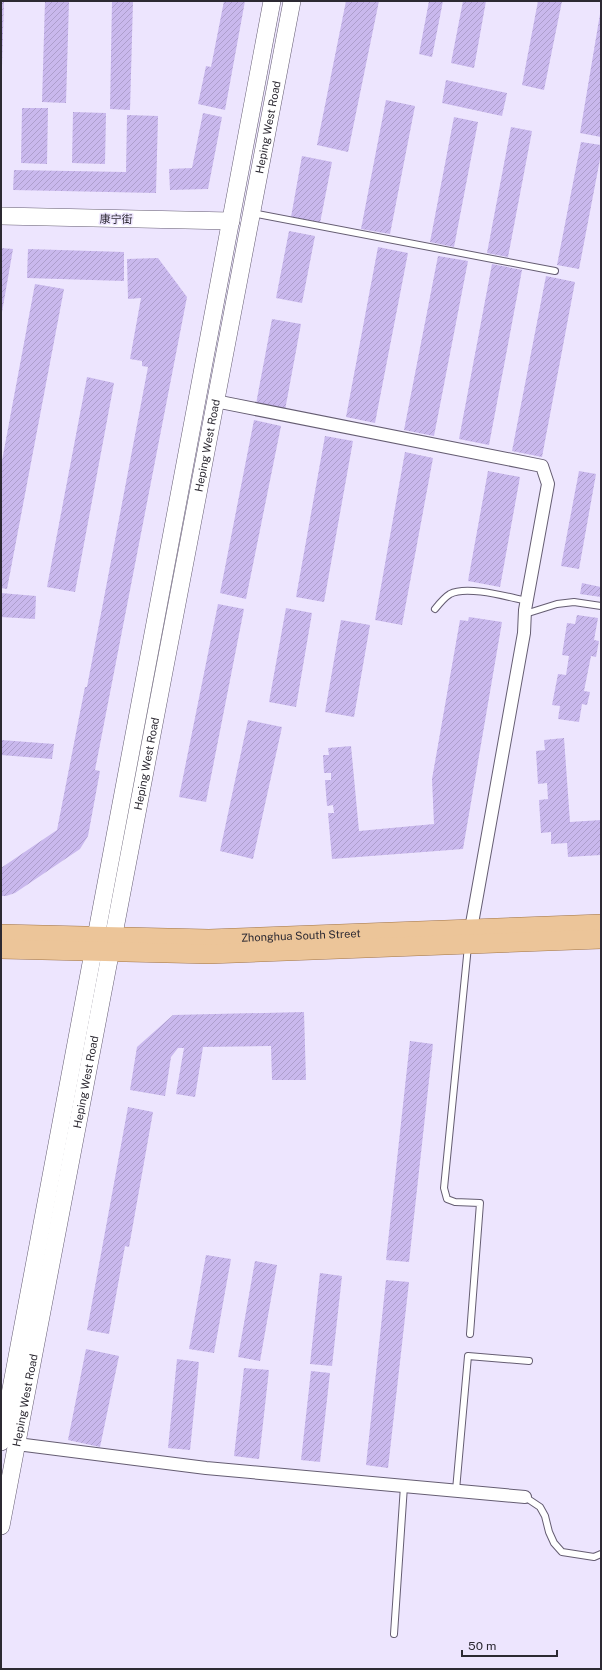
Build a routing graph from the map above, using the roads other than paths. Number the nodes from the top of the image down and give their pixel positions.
1 (272, 1) edge
2 (292, 1) edge
3 (251, 212) junction
4 (1, 216) edge
5 (231, 221) junction
6 (555, 271) dead end
7 (215, 401) junction
8 (527, 601) junction
9 (601, 606) edge
10 (435, 609) dead end
11 (525, 614) junction
12 (601, 924) edge
13 (1, 934) edge
14 (470, 937) junction
15 (601, 939) edge
16 (103, 944) junction
17 (1, 949) edge
18 (470, 1334) dead end
19 (529, 1361) dead end
20 (9, 1443) edge
21 (404, 1486) junction
22 (456, 1490) junction
23 (525, 1497) joint
24 (1, 1526) edge
25 (601, 1554) edge
26 (394, 1634) dead end

1 - 5 main road, Heping West Road
2 - 3 main road, Heping West Road
3 - 6 lane
3 - 7 main road, Heping West Road
4 - 5 main road, 康宁街
5 - 16 main road, Heping West Road
7 - 8 street
7 - 16 main road, Heping West Road
8 - 10 lane
8 - 11 street
9 - 11 lane
11 - 14 street
12 - 14 main road, Zhonghua South Street
13 - 16 main road, Zhonghua South Street
14 - 15 main road, Zhonghua South Street
14 - 16 main road, Zhonghua South Street
14 - 18 lane
16 - 17 main road, Zhonghua South Street
16 - 20 main road, Heping West Road
19 - 22 lane
20 - 21 street
20 - 24 main road, Heping West Road
21 - 22 street
21 - 26 lane
22 - 23 street
23 - 25 lane

